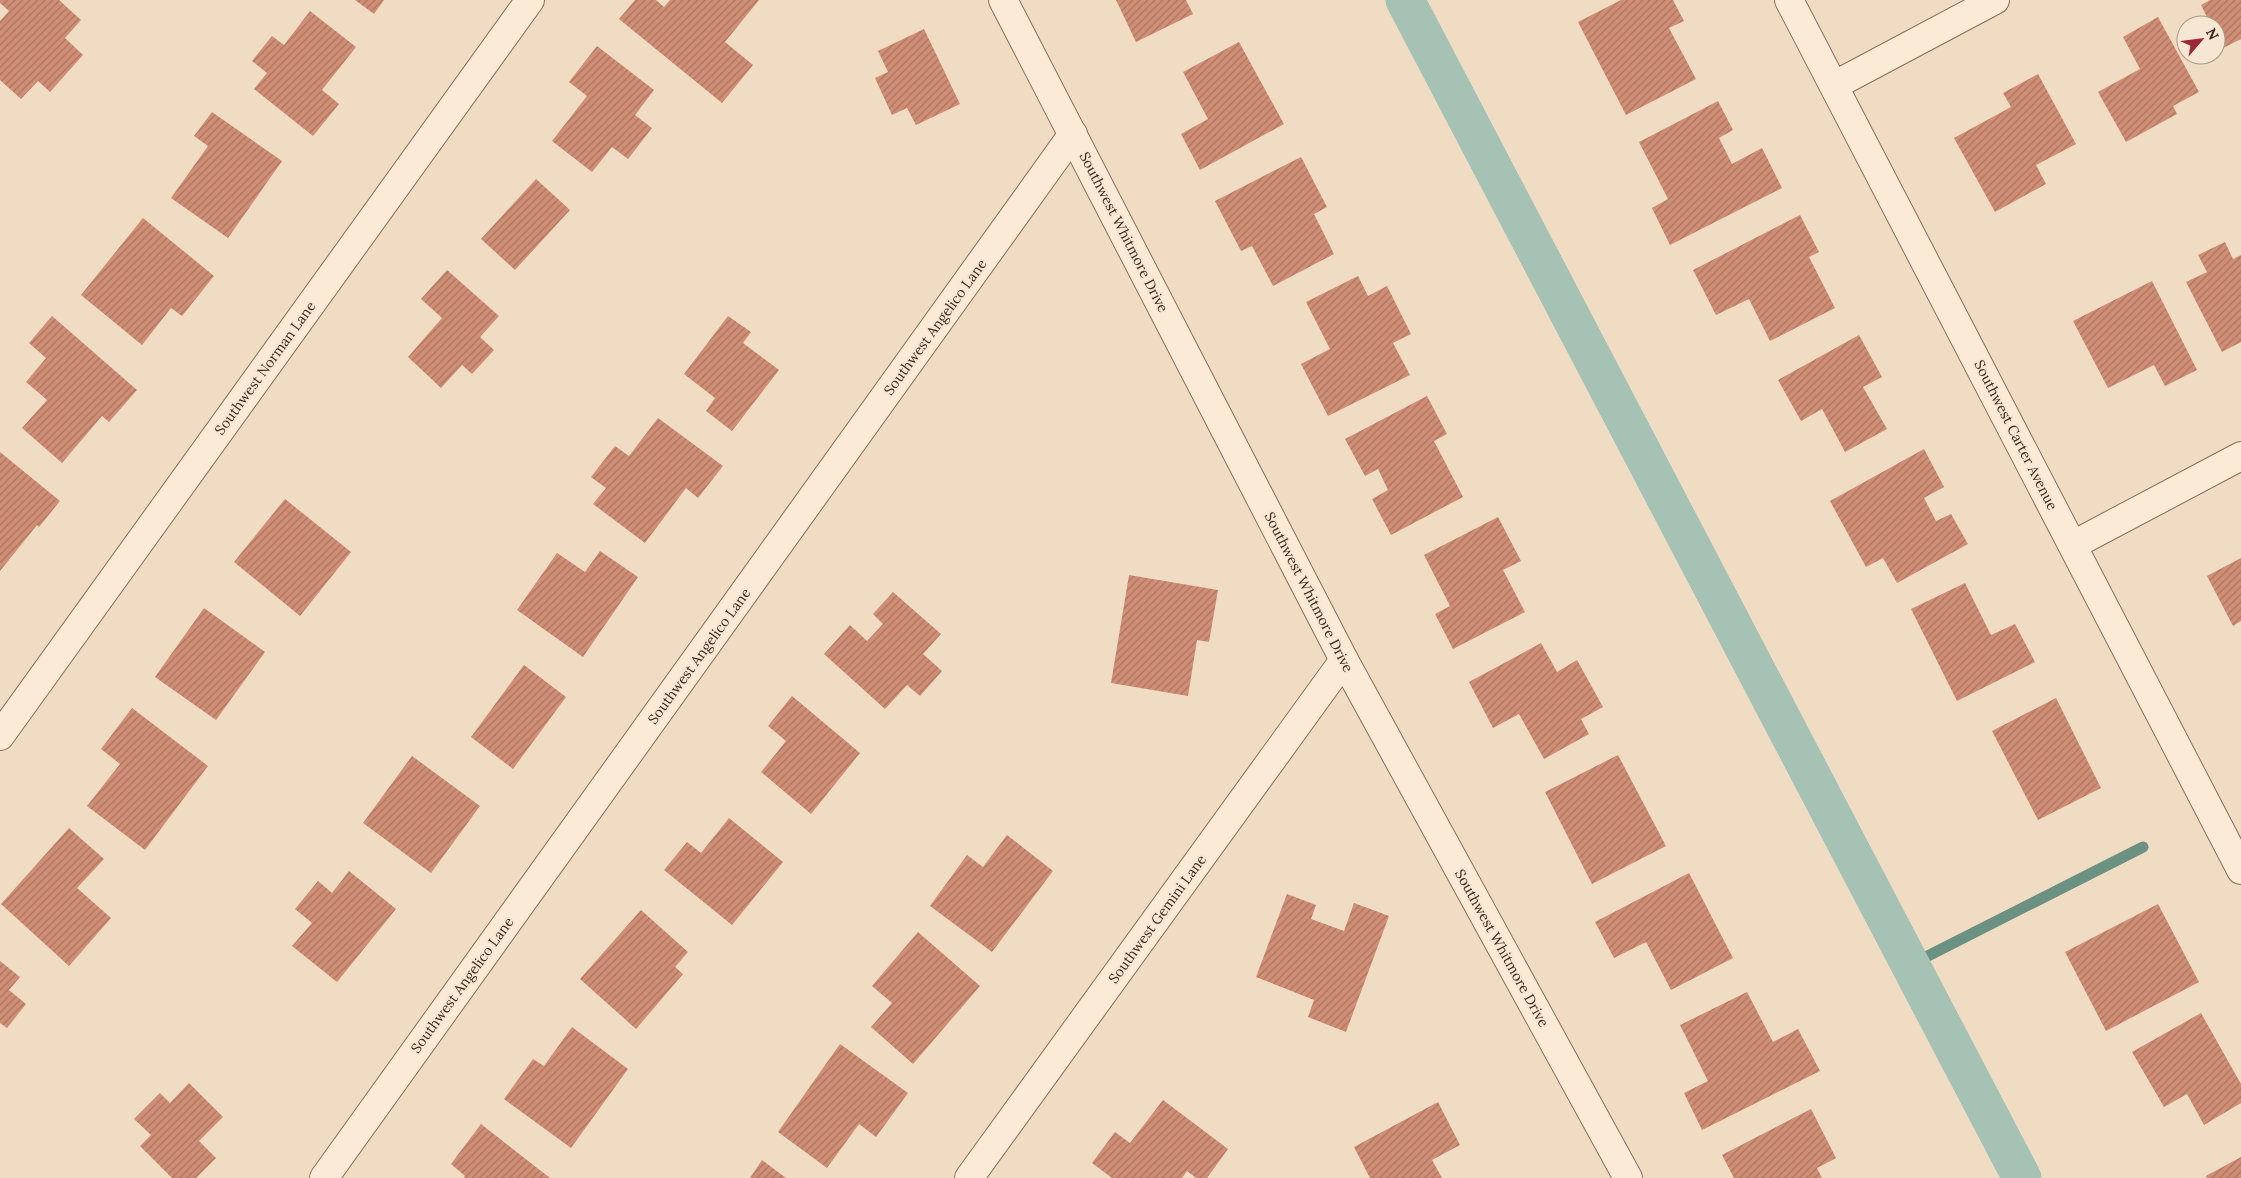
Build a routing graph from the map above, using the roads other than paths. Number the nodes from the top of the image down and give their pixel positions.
1 (530, 0) edge
2 (1003, 0) edge
3 (1790, 0) edge
4 (1995, 0) edge
5 (1835, 85) junction
6 (1074, 134) junction
7 (2241, 456) edge
8 (2074, 545) junction
9 (1344, 660) junction
10 (0, 736) edge
11 (2241, 870) edge
12 (324, 1178) edge
13 (970, 1178) edge
14 (1628, 1178) edge

1 - 10 street, Southwest Norman Lane
2 - 6 street, Southwest Whitmore Drive
3 - 5 street, Southwest Carter Avenue
4 - 5 street
5 - 8 street, Southwest Carter Avenue
6 - 9 street, Southwest Whitmore Drive
6 - 12 street, Southwest Angelico Lane
7 - 8 street
8 - 11 street, Southwest Carter Avenue
9 - 13 street, Southwest Gemini Lane
9 - 14 street, Southwest Whitmore Drive

